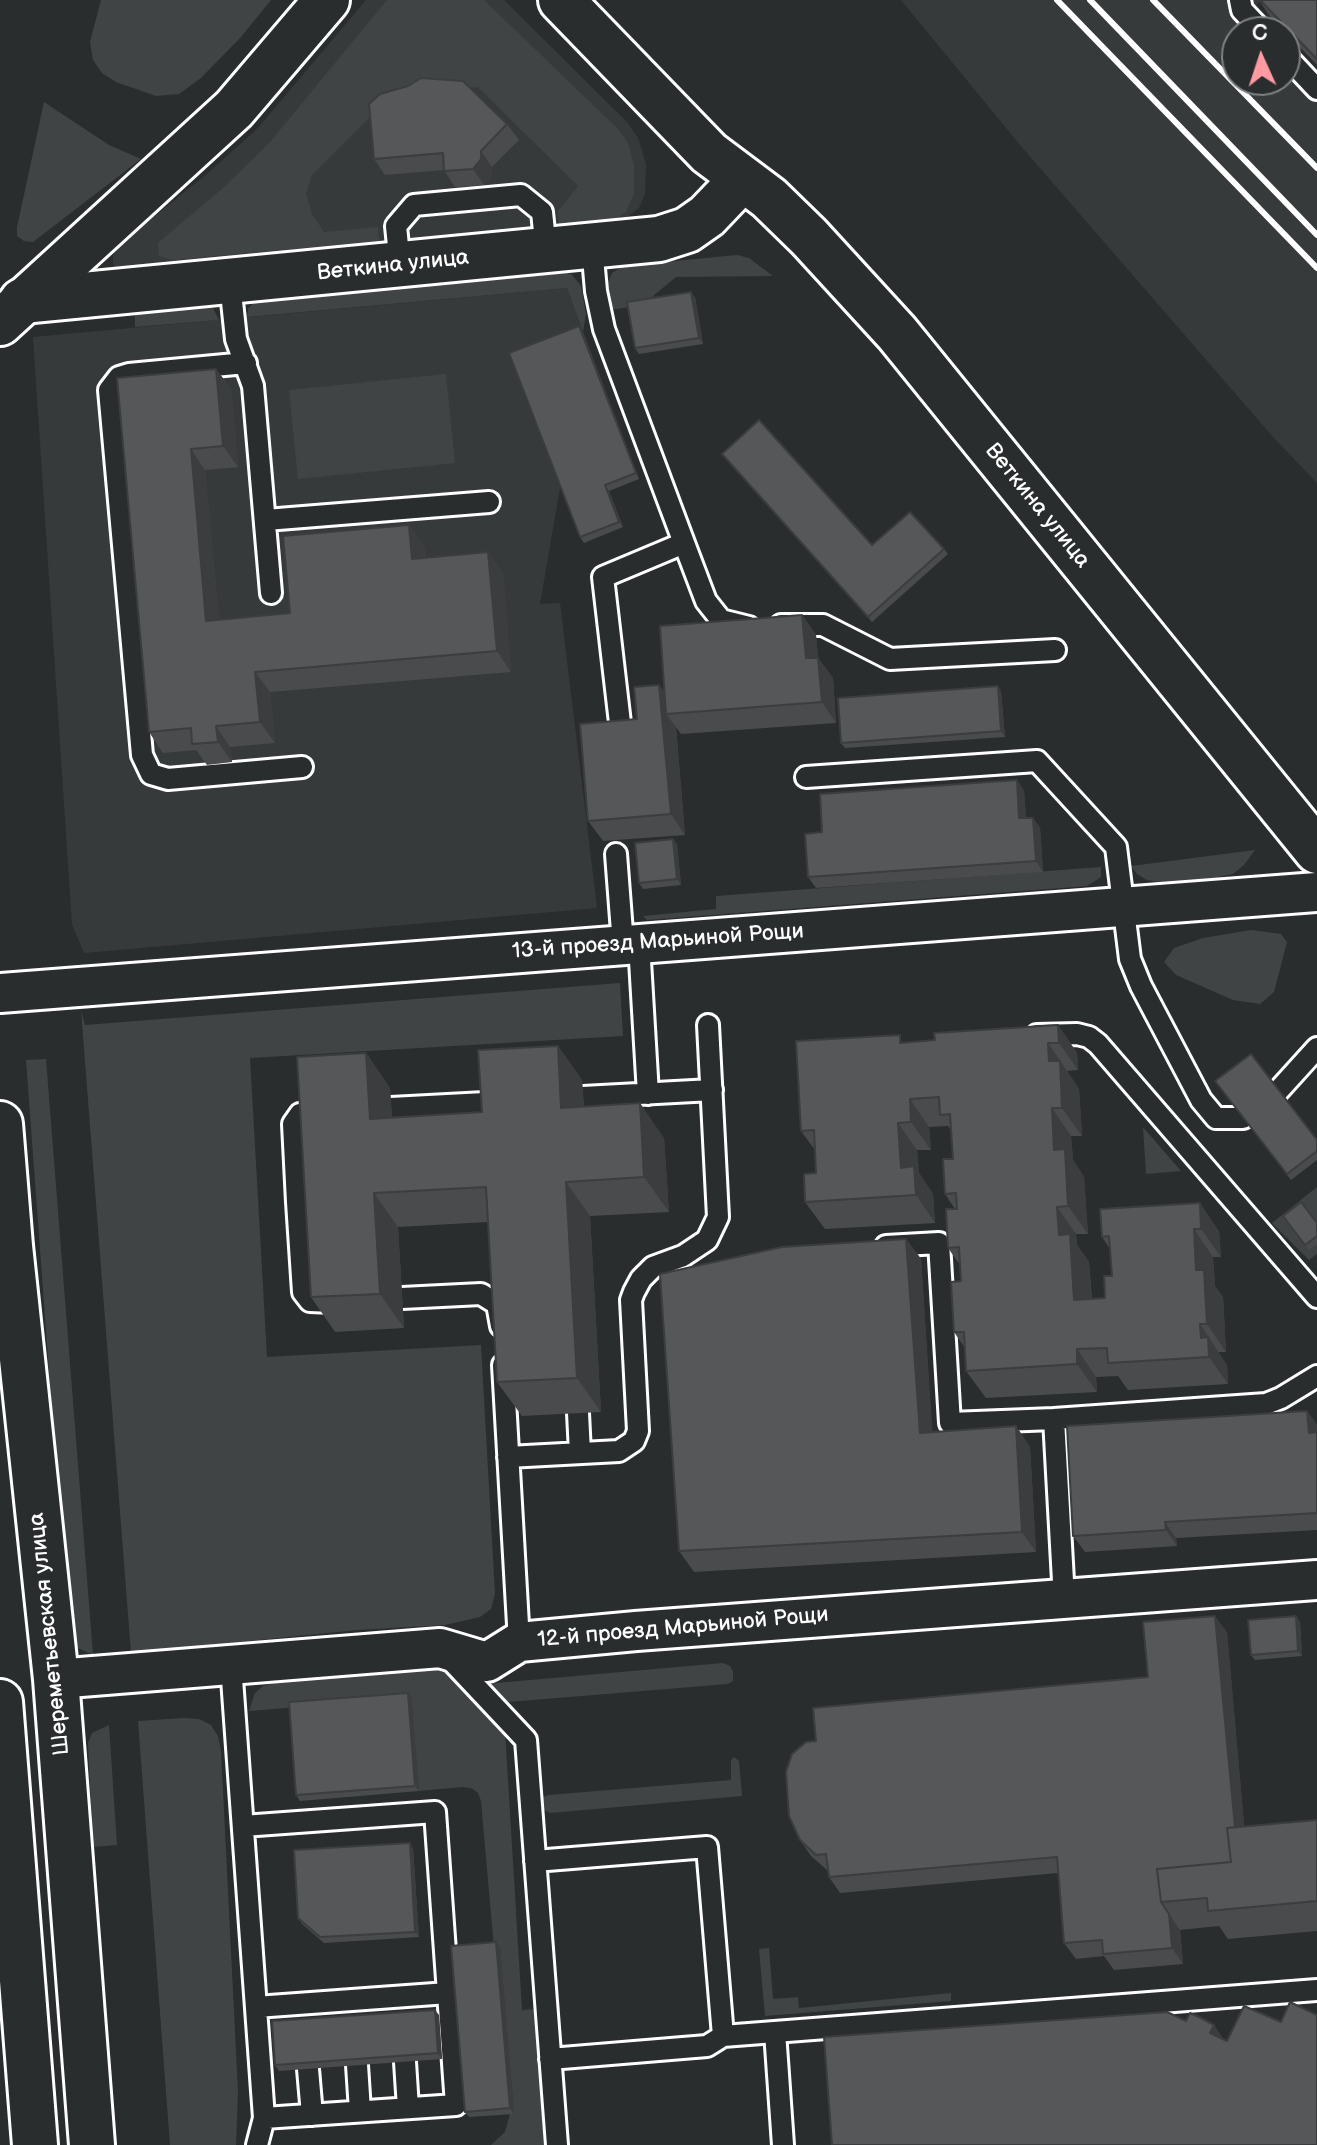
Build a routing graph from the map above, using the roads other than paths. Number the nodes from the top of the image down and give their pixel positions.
1 (327, 0) edge
2 (561, 0) edge
3 (1301, 72) edge
4 (1317, 89) edge
5 (739, 178) junction
6 (592, 246) junction
7 (546, 251) junction
8 (400, 266) junction
9 (230, 283) junction
10 (11, 312) edge
11 (246, 363) junction
12 (489, 502) dead end
13 (266, 520) junction
14 (684, 543) junction
15 (271, 593) dead end
16 (1055, 650) dead end
17 (620, 723) edge
18 (302, 767) dead end
19 (806, 777) dead end
20 (1317, 851) edge
21 (616, 854) edge
22 (1317, 892) edge
23 (1125, 907) junction
24 (631, 944) junction
25 (0, 993) edge
26 (708, 1025) dead end
27 (1018, 1036) edge
28 (1317, 1048) edge
29 (712, 1090) junction
30 (1278, 1091) edge
31 (648, 1094) junction
32 (583, 1097) dead end
33 (504, 1102) edge
34 (391, 1108) dead end
35 (322, 1112) edge
36 (1243, 1118) edge
37 (0, 1124) edge
38 (862, 1248) edge
39 (1317, 1297) edge
40 (402, 1298) dead end
41 (333, 1302) edge
42 (1317, 1376) edge
43 (578, 1413) edge
44 (1054, 1419) junction
45 (580, 1453) junction
46 (508, 1457) junction
47 (1317, 1580) edge
48 (1064, 1599) junction
49 (519, 1642) junction
50 (440, 1648) junction
51 (231, 1665) junction
52 (56, 1679) junction
53 (0, 1702) edge
54 (243, 1826) junction
55 (535, 1861) junction
56 (8, 1910) edge
57 (1317, 1990) edge
58 (448, 1993) junction
59 (400, 1996) junction
60 (352, 2000) junction
61 (304, 2003) junction
62 (256, 2007) junction
63 (402, 2018) edge
64 (353, 2021) edge
65 (305, 2024) edge
66 (775, 2032) junction
67 (723, 2036) junction
68 (550, 2059) junction
69 (405, 2062) edge
70 (357, 2065) edge
71 (308, 2069) edge
72 (408, 2108) junction
73 (360, 2111) junction
74 (312, 2115) junction
75 (264, 2118) junction
76 (35, 2145) edge
77 (92, 2145) edge
78 (257, 2145) edge
79 (557, 2145) edge
80 (783, 2145) edge

1 - 10 main road
2 - 5 main road, Веткина улица
3 - 4 lane
5 - 6 main road, Веткина улица
5 - 20 main road, Веткина улица
6 - 7 main road, Веткина улица
6 - 14 lane
7 - 8 main road, Веткина улица
7 - 8 lane
8 - 9 main road, Веткина улица
9 - 10 main road, Веткина улица
9 - 11 lane
11 - 13 lane
11 - 18 lane
12 - 13 lane
13 - 15 lane
14 - 16 lane
14 - 17 lane
19 - 23 lane
21 - 24 lane
22 - 23 street, 13-й проезд Марьиной Рощи
23 - 24 street, 13-й проезд Марьиной Рощи
23 - 36 lane
24 - 25 street, 13-й проезд Марьиной Рощи
24 - 31 lane
26 - 29 lane
27 - 39 lane
28 - 30 lane
29 - 31 lane
29 - 45 lane
31 - 32 lane
33 - 34 lane
35 - 41 lane
37 - 52 main road, Шереметьевская улица
38 - 44 lane
40 - 46 lane
42 - 44 lane
43 - 45 lane
44 - 48 lane
45 - 46 lane
46 - 49 lane
47 - 48 street, 12-й проезд Марьиной Рощи
48 - 49 street, 12-й проезд Марьиной Рощи
49 - 50 street, 12-й проезд Марьиной Рощи
50 - 51 street, 12-й проезд Марьиной Рощи
50 - 55 lane
51 - 52 street, 12-й проезд Марьиной Рощи
51 - 54 lane
52 - 77 main road, Шереметьевская улица
53 - 56 main road
54 - 58 lane
54 - 62 lane
55 - 67 lane
55 - 68 lane
56 - 76 main road
57 - 66 lane
58 - 59 lane
58 - 72 lane
59 - 60 lane
59 - 63 lane
60 - 61 lane
60 - 64 lane
61 - 62 lane
61 - 65 lane
62 - 75 lane
66 - 67 lane
66 - 80 lane
67 - 68 lane
68 - 79 lane
69 - 72 lane
70 - 73 lane
71 - 74 lane
72 - 73 lane
73 - 74 lane
74 - 75 lane
75 - 78 lane

